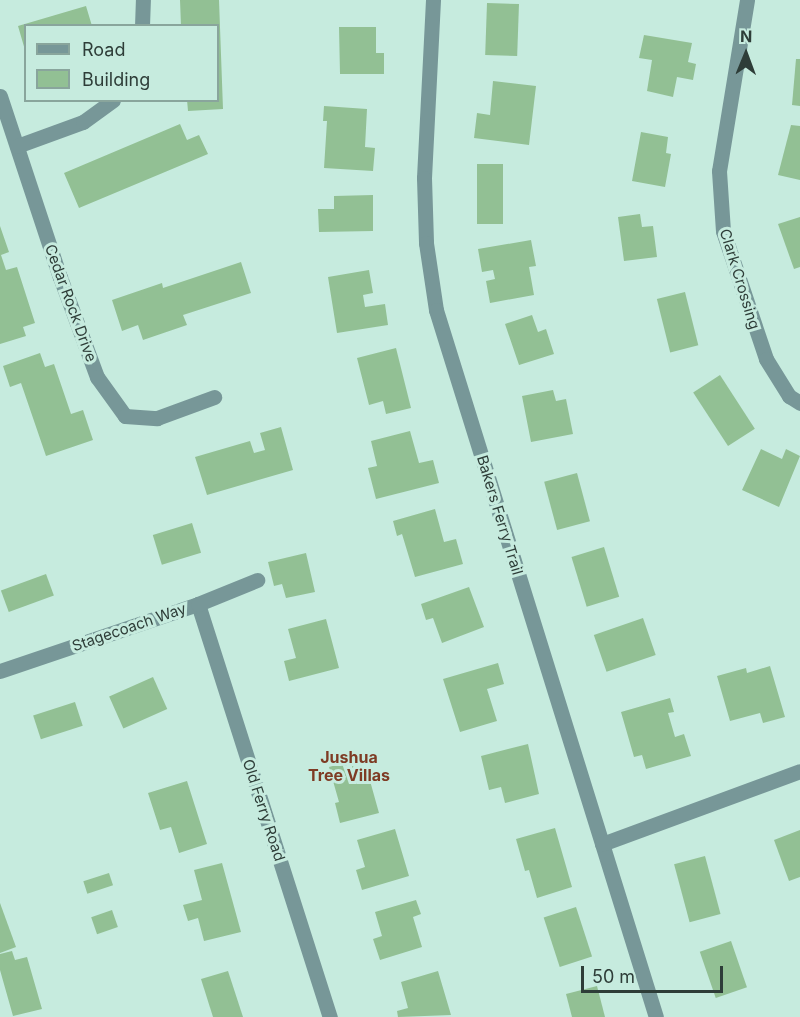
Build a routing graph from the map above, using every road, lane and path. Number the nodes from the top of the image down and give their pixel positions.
1 (143, 0) edge
2 (433, 0) edge
3 (747, 0) edge
4 (142, 24) edge
5 (0, 96) edge
6 (110, 102) edge
7 (17, 146) junction
8 (214, 398) dead end
9 (800, 403) edge
10 (257, 580) dead end
11 (198, 604) junction
12 (0, 671) edge
13 (800, 771) edge
14 (602, 844) junction
15 (330, 1017) edge
16 (656, 1017) edge

1 - 4 street
2 - 14 street, Bakers Ferry Trail
3 - 9 street, Clark Crossing
5 - 7 street, Cedar Rock Drive
6 - 7 street
7 - 8 street, Cedar Rock Drive
10 - 11 street, Stagecoach Way
11 - 12 street, Stagecoach Way
11 - 15 street, Old Ferry Road
13 - 14 street
14 - 16 street, Bakers Ferry Trail

